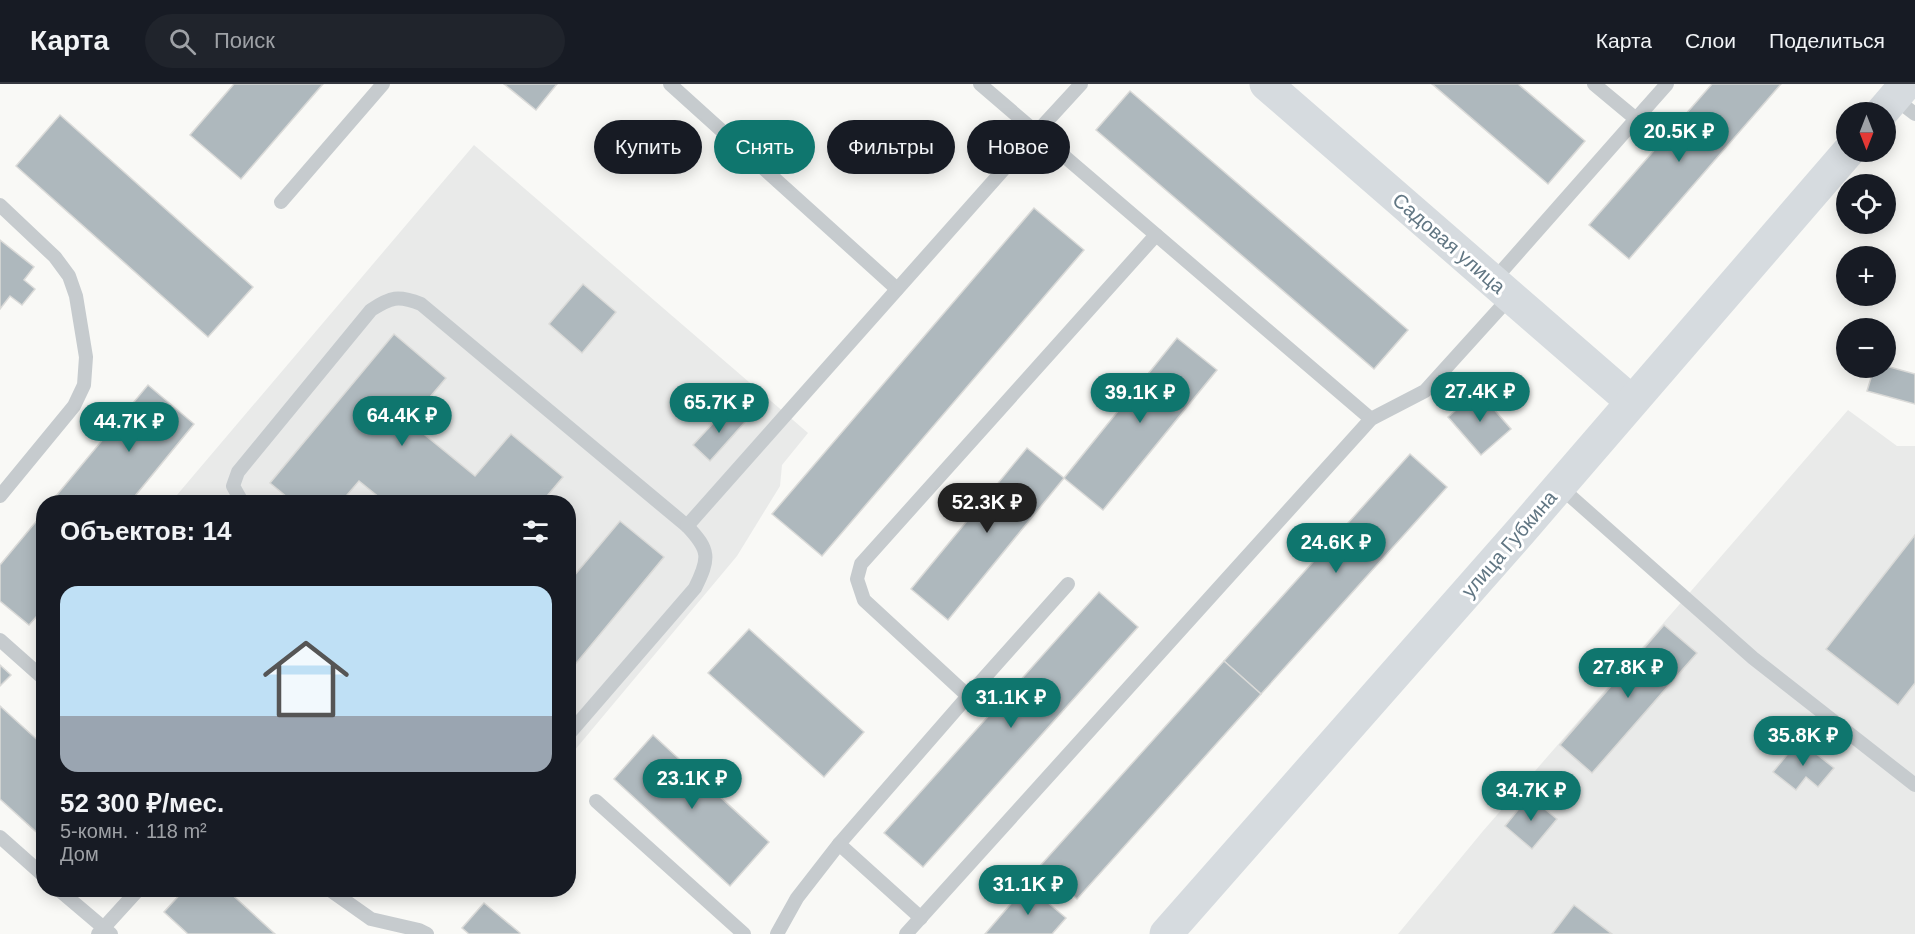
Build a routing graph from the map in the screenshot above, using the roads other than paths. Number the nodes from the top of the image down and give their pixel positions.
1 (383, 84) edge
2 (670, 84) edge
3 (980, 84) edge
4 (1081, 84) edge
5 (1266, 84) edge
6 (1594, 84) edge
7 (1667, 84) edge
8 (1636, 119) junction
9 (1020, 120) edge
10 (1047, 120) edge
11 (1839, 162) edge
12 (1070, 163) edge
13 (999, 174) edge
14 (281, 202) dead end
15 (0, 205) edge
16 (1156, 235) junction
17 (897, 289) junction
18 (1502, 289) junction
19 (1632, 401) junction
20 (1371, 419) junction
21 (1559, 486) junction
22 (238, 495) edge
23 (0, 496) edge
24 (687, 526) junction
25 (1068, 584) dead end
26 (0, 640) edge
27 (36, 673) edge
28 (968, 696) junction
29 (576, 726) edge
30 (1915, 785) edge
31 (596, 801) dead end
32 (0, 837) edge
33 (839, 844) junction
34 (36, 869) edge
35 (66, 897) edge
36 (132, 897) edge
37 (340, 897) edge
38 (921, 918) junction
39 (104, 932) edge
40 (428, 934) edge
41 (744, 934) edge
42 (777, 934) edge
43 (906, 934) edge
44 (1166, 934) edge

1 - 14 lane
2 - 17 lane
3 - 9 lane
4 - 10 lane
5 - 18 main road, Садовая улица
6 - 8 lane
7 - 8 lane
8 - 18 lane
11 - 19 main road, улица Губкина
12 - 16 lane
13 - 17 lane
15 - 23 lane
16 - 20 lane
16 - 28 lane
17 - 24 lane
18 - 19 main road, Садовая улица
18 - 20 lane
19 - 21 main road, улица Губкина
20 - 38 lane
21 - 30 lane
21 - 44 main road, улица Губкина
22 - 24 lane
24 - 29 lane
25 - 28 lane
26 - 27 lane
28 - 33 lane
31 - 41 lane
32 - 34 lane
33 - 38 lane
33 - 42 lane
35 - 39 lane
36 - 39 lane
37 - 40 lane
38 - 43 lane

